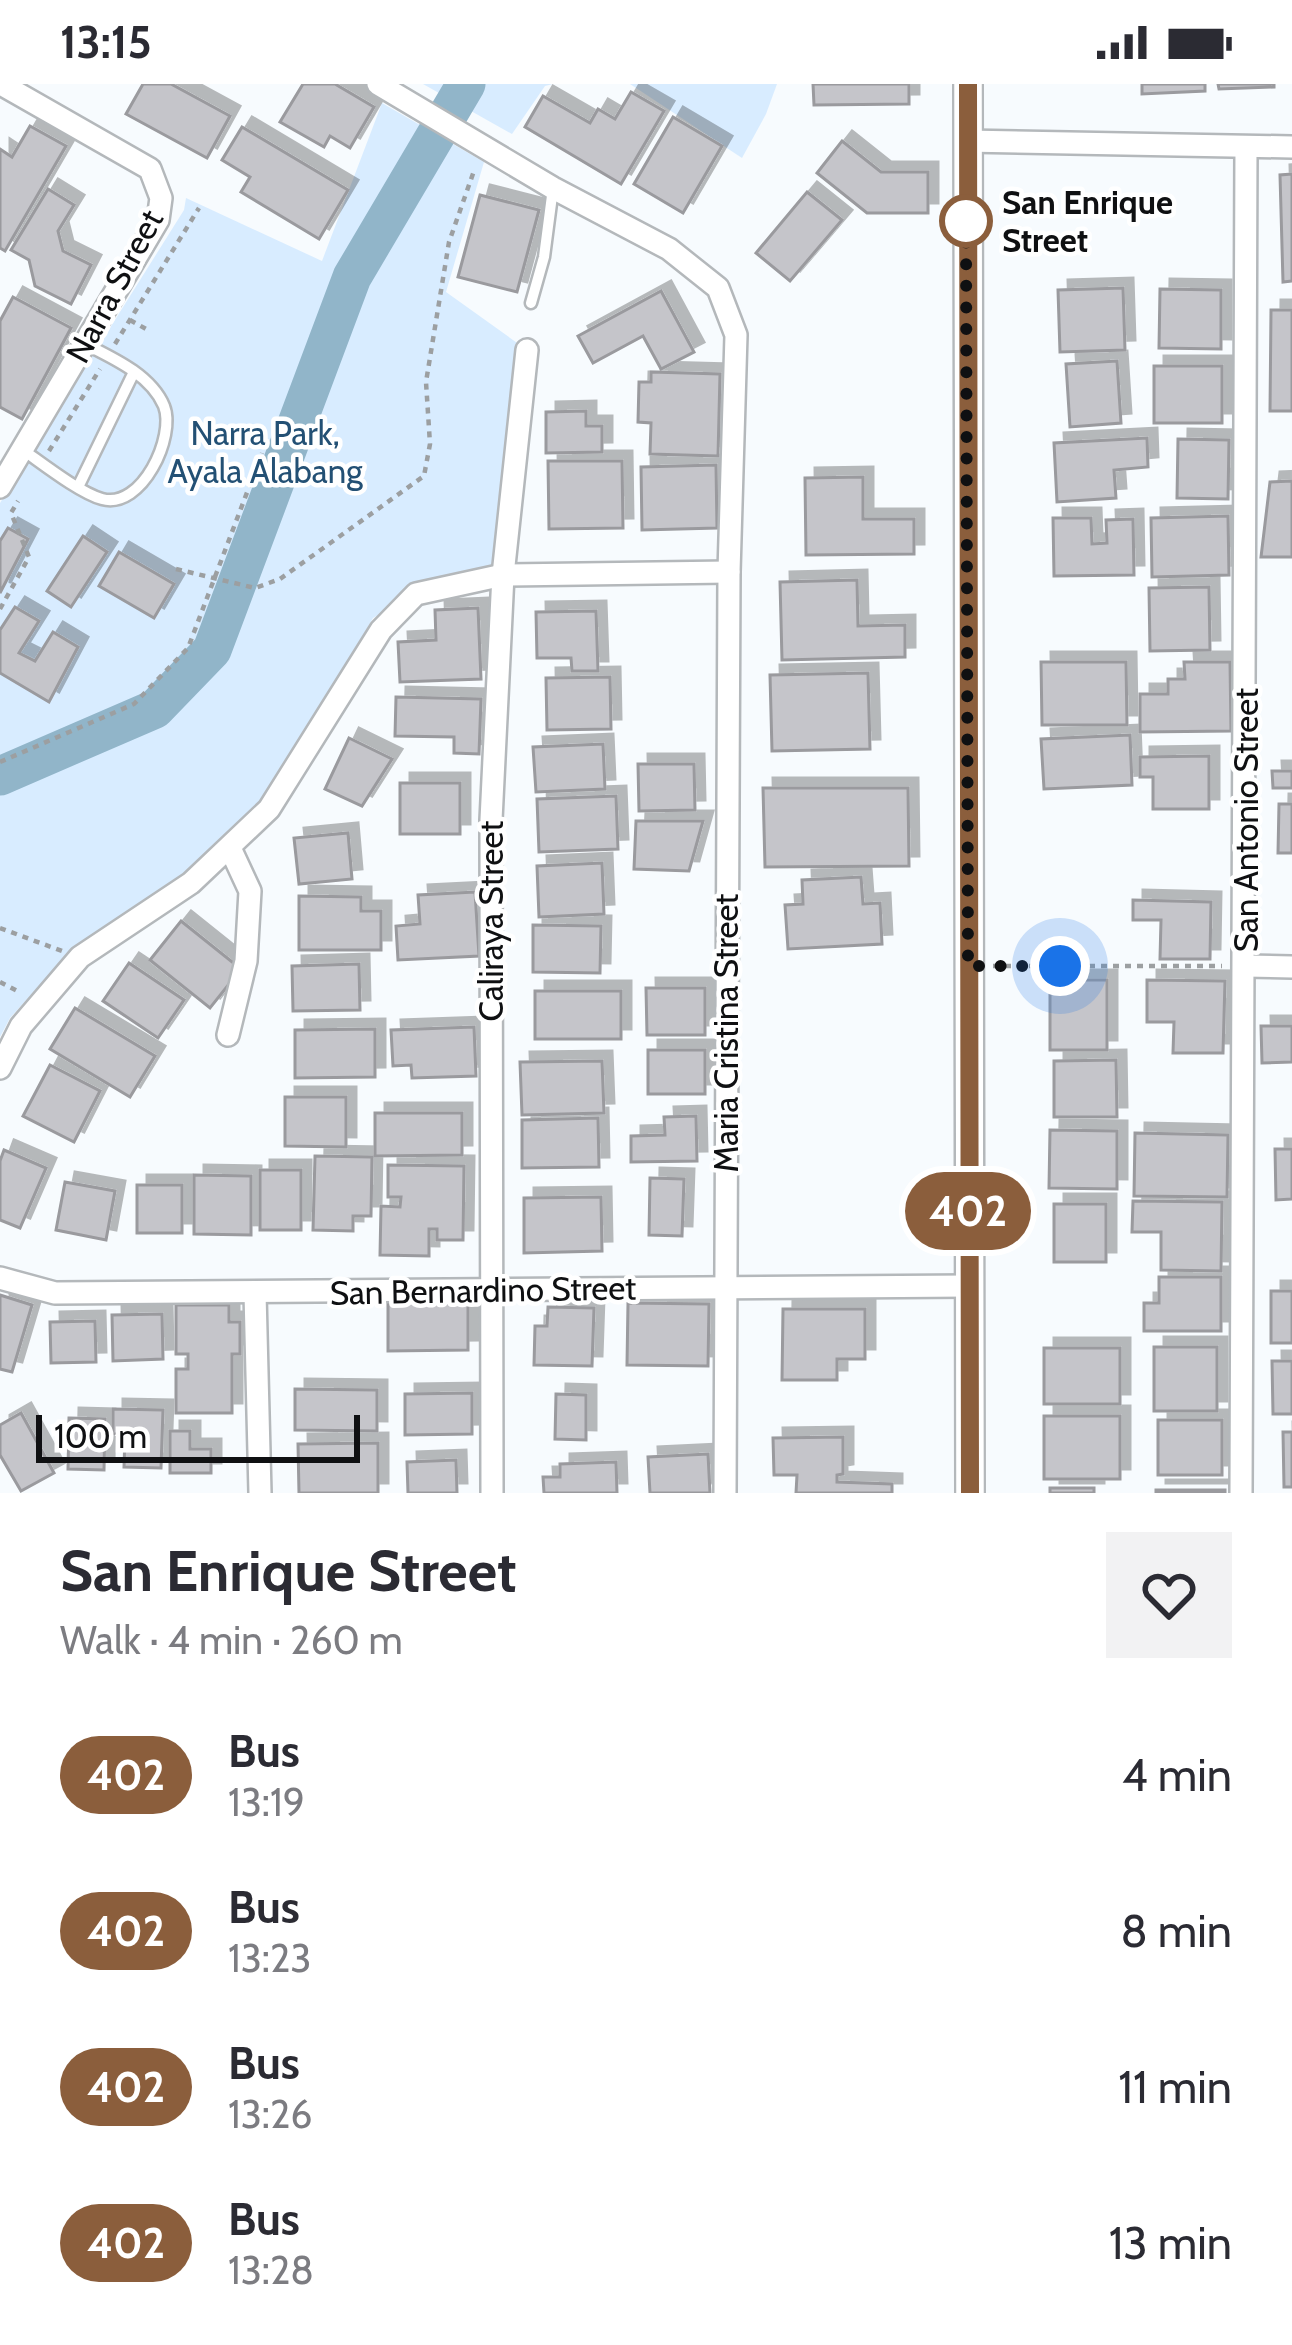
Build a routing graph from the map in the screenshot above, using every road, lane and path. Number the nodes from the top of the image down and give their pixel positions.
1 (1, 84) edge
2 (378, 84) edge
3 (968, 84) edge
4 (477, 141) junction
5 (966, 141) junction
6 (1246, 147) junction
7 (1292, 147) edge
8 (553, 188) junction
9 (199, 208) dead end
10 (531, 303) dead end
11 (85, 344) junction
12 (527, 350) dead end
13 (108, 355) junction
14 (134, 372) junction
15 (262, 453) dead end
16 (32, 456) junction
17 (79, 485) junction
18 (0, 487) edge
19 (176, 569) dead end
20 (729, 572) junction
21 (503, 575) junction
22 (215, 580) junction
23 (0, 609) edge
24 (0, 762) edge
25 (230, 848) junction
26 (0, 928) edge
27 (80, 957) junction
28 (968, 966) junction
29 (1246, 966) junction
30 (1292, 968) edge
31 (229, 1035) dead end
32 (0, 1068) edge
33 (0, 1278) edge
34 (724, 1286) junction
35 (969, 1286) junction
36 (491, 1292) junction
37 (256, 1293) junction
38 (260, 1493) edge
39 (492, 1493) edge
40 (725, 1493) edge
41 (970, 1493) edge
42 (1241, 1493) edge

1 - 11 street, Narra Street
2 - 4 street, Maria Cristina Street
3 - 5 street
4 - 8 street, Maria Cristina Street
4 - 22 path
5 - 6 street
5 - 28 street
6 - 7 street
6 - 29 street, San Antonio Street
8 - 10 lane
8 - 20 street, Maria Cristina Street
9 - 13 path
11 - 13 lane
11 - 16 street, Narra Street
12 - 21 street, Caliraya Street
13 - 14 lane
13 - 16 path
14 - 17 lane
14 - 17 lane
15 - 22 path
16 - 17 lane
16 - 18 street, Narra Street
16 - 23 path
19 - 22 path
20 - 21 street
20 - 34 street, Maria Cristina Street
21 - 25 street
21 - 36 street, Caliraya Street
22 - 24 path
25 - 27 street
25 - 31 street
26 - 27 path
27 - 32 street
28 - 29 path
28 - 35 street
29 - 30 street
29 - 42 street, San Antonio Street
33 - 37 street, San Bernardino Street
34 - 35 street, San Bernardino Street
34 - 36 street, San Bernardino Street
34 - 40 street, Maria Cristina Street
35 - 41 street
36 - 37 street, San Bernardino Street
36 - 39 street, Caliraya Street
37 - 38 street

